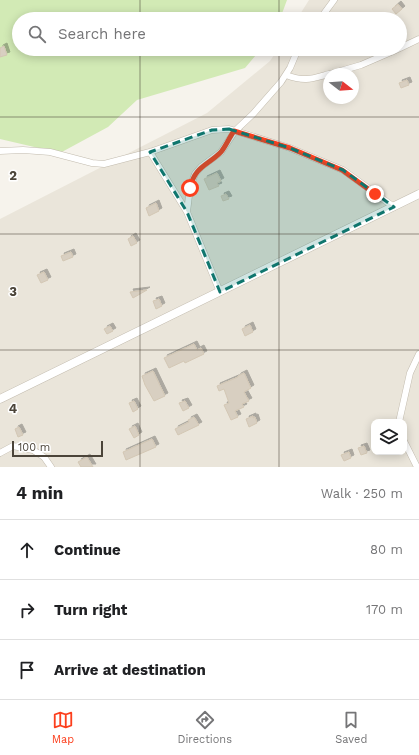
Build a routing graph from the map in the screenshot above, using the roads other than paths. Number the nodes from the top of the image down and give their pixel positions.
1 (334, 0) edge
2 (325, 12) edge
3 (419, 39) edge
4 (407, 45) edge
5 (295, 56) edge
6 (382, 56) edge
7 (351, 68) edge
8 (286, 75) junction
9 (323, 76) edge
10 (234, 131) junction
11 (0, 152) edge
12 (150, 152) junction
13 (419, 194) edge
14 (394, 207) junction
15 (187, 212) junction
16 (220, 292) junction
17 (419, 354) edge
18 (0, 399) edge
19 (400, 419) edge
20 (407, 446) edge
21 (0, 453) edge
22 (51, 467) edge
23 (417, 467) edge

1 - 2 street
3 - 4 street
5 - 8 street
6 - 7 street
8 - 9 street
8 - 10 street
10 - 12 street
10 - 14 street
10 - 15 street
11 - 12 street
12 - 15 street
13 - 14 street
14 - 16 street
15 - 16 street
16 - 18 street
17 - 19 street
20 - 23 street
21 - 22 street

